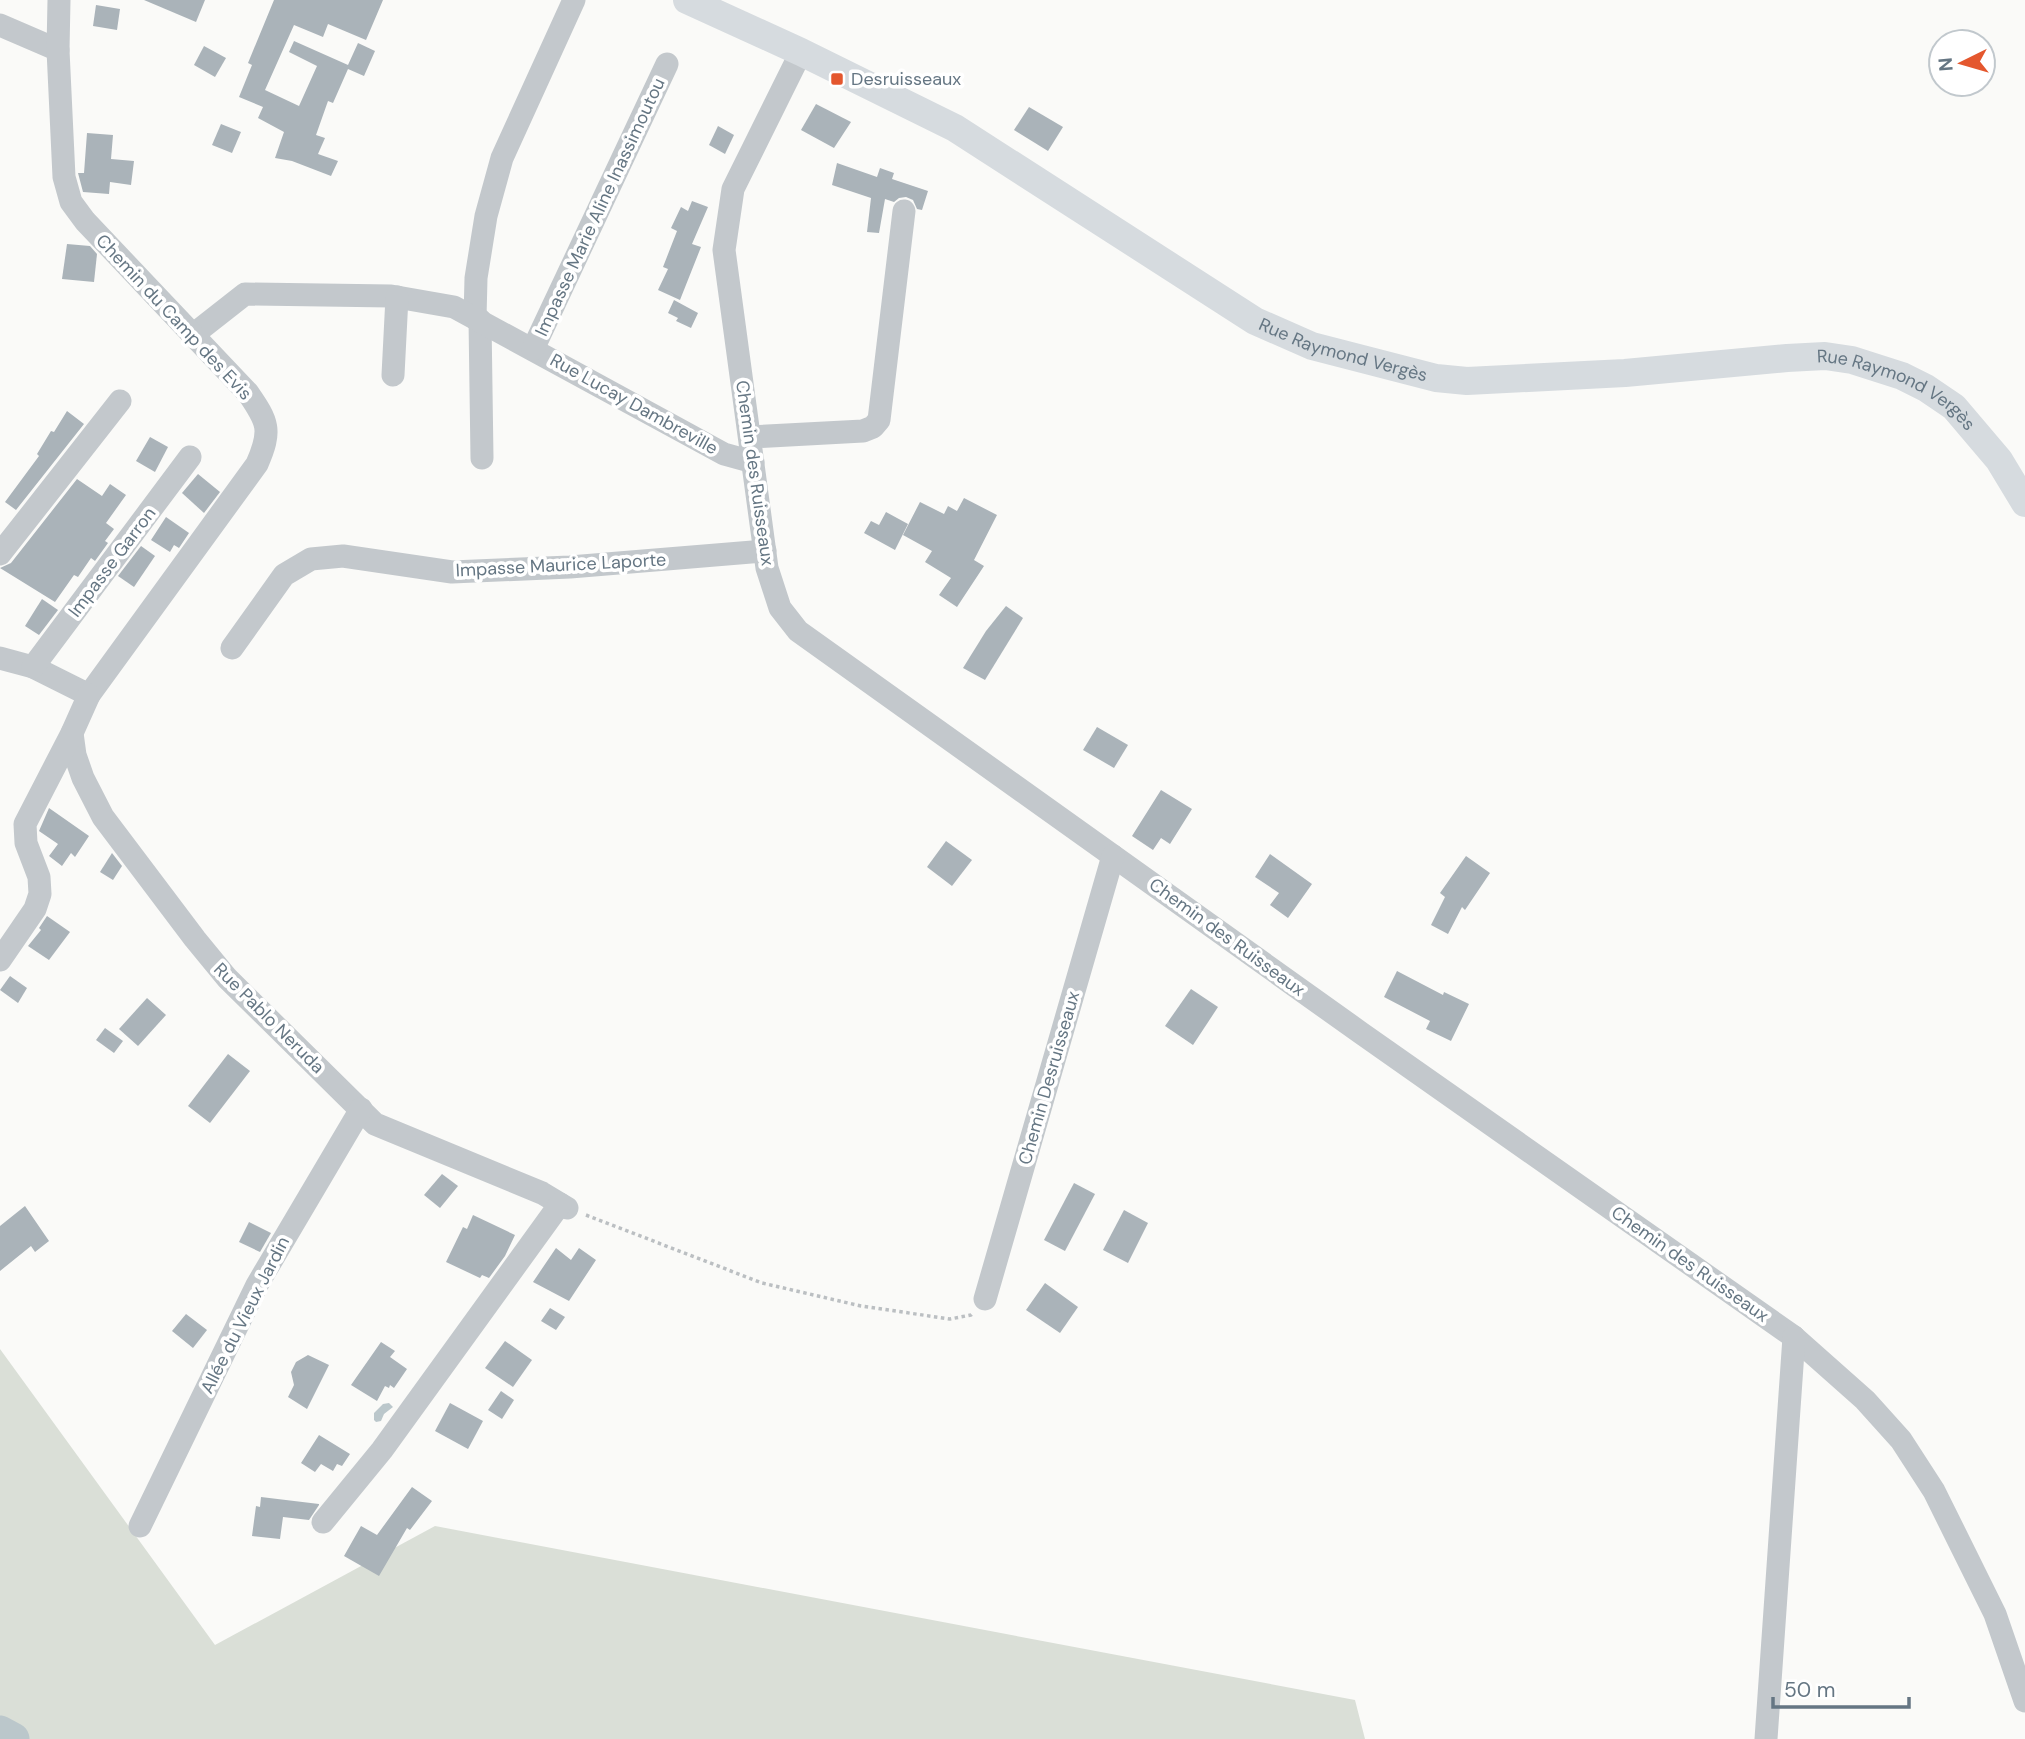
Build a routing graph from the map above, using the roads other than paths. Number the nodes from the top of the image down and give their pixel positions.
1 (59, 0) edge
2 (575, 0) edge
3 (687, 0) edge
4 (0, 24) edge
5 (58, 50) junction
6 (802, 52) junction
7 (667, 64) dead end
8 (904, 211) dead end
9 (397, 297) junction
10 (477, 319) junction
11 (194, 334) junction
12 (533, 349) junction
13 (393, 375) dead end
14 (120, 401) dead end
15 (750, 437) junction
16 (190, 457) dead end
17 (482, 458) dead end
18 (753, 462) junction
19 (2025, 503) edge
20 (765, 551) junction
21 (0, 554) edge
22 (232, 648) dead end
23 (12, 666) edge
24 (89, 695) junction
25 (72, 733) junction
26 (1113, 856) junction
27 (0, 960) edge
28 (361, 1109) junction
29 (985, 1299) road end
30 (1794, 1337) junction
31 (323, 1522) dead end
32 (140, 1527) dead end
33 (2025, 1701) edge
34 (1766, 1739) edge

1 - 5 street, Chemin du Camp des Evis
2 - 10 street
3 - 6 main road, Rue Raymond Vergès
4 - 5 street
5 - 11 street, Chemin du Camp des Evis
6 - 15 street, Chemin des Ruisseaux
6 - 19 main road, Rue Raymond Vergès
7 - 12 street, Impasse Marie Aline Inassimoutou
8 - 15 street
9 - 10 street, Rue Lucay Dambreville
9 - 11 street, Rue Lucay Dambreville
9 - 13 street
10 - 12 street, Rue Lucay Dambreville
10 - 17 street
11 - 24 street, Chemin du Camp des Evis
12 - 18 street, Rue Lucay Dambreville
14 - 21 street
15 - 18 street, Chemin des Ruisseaux
16 - 23 street, Impasse Garron
18 - 20 street, Chemin des Ruisseaux
20 - 22 street, Impasse Maurice Laporte
20 - 26 street, Chemin des Ruisseaux
23 - 24 street
24 - 25 street, Chemin du Camp des Evis
25 - 27 street, Chemin du Camp des Evis
25 - 28 street, Rue Pablo Neruda
26 - 29 street, Chemin Desruisseaux
26 - 30 street, Chemin des Ruisseaux
28 - 31 street, Rue Pablo Neruda
28 - 32 street, Allée du Vieux Jardin
30 - 33 street, Chemin des Ruisseaux
30 - 34 street

